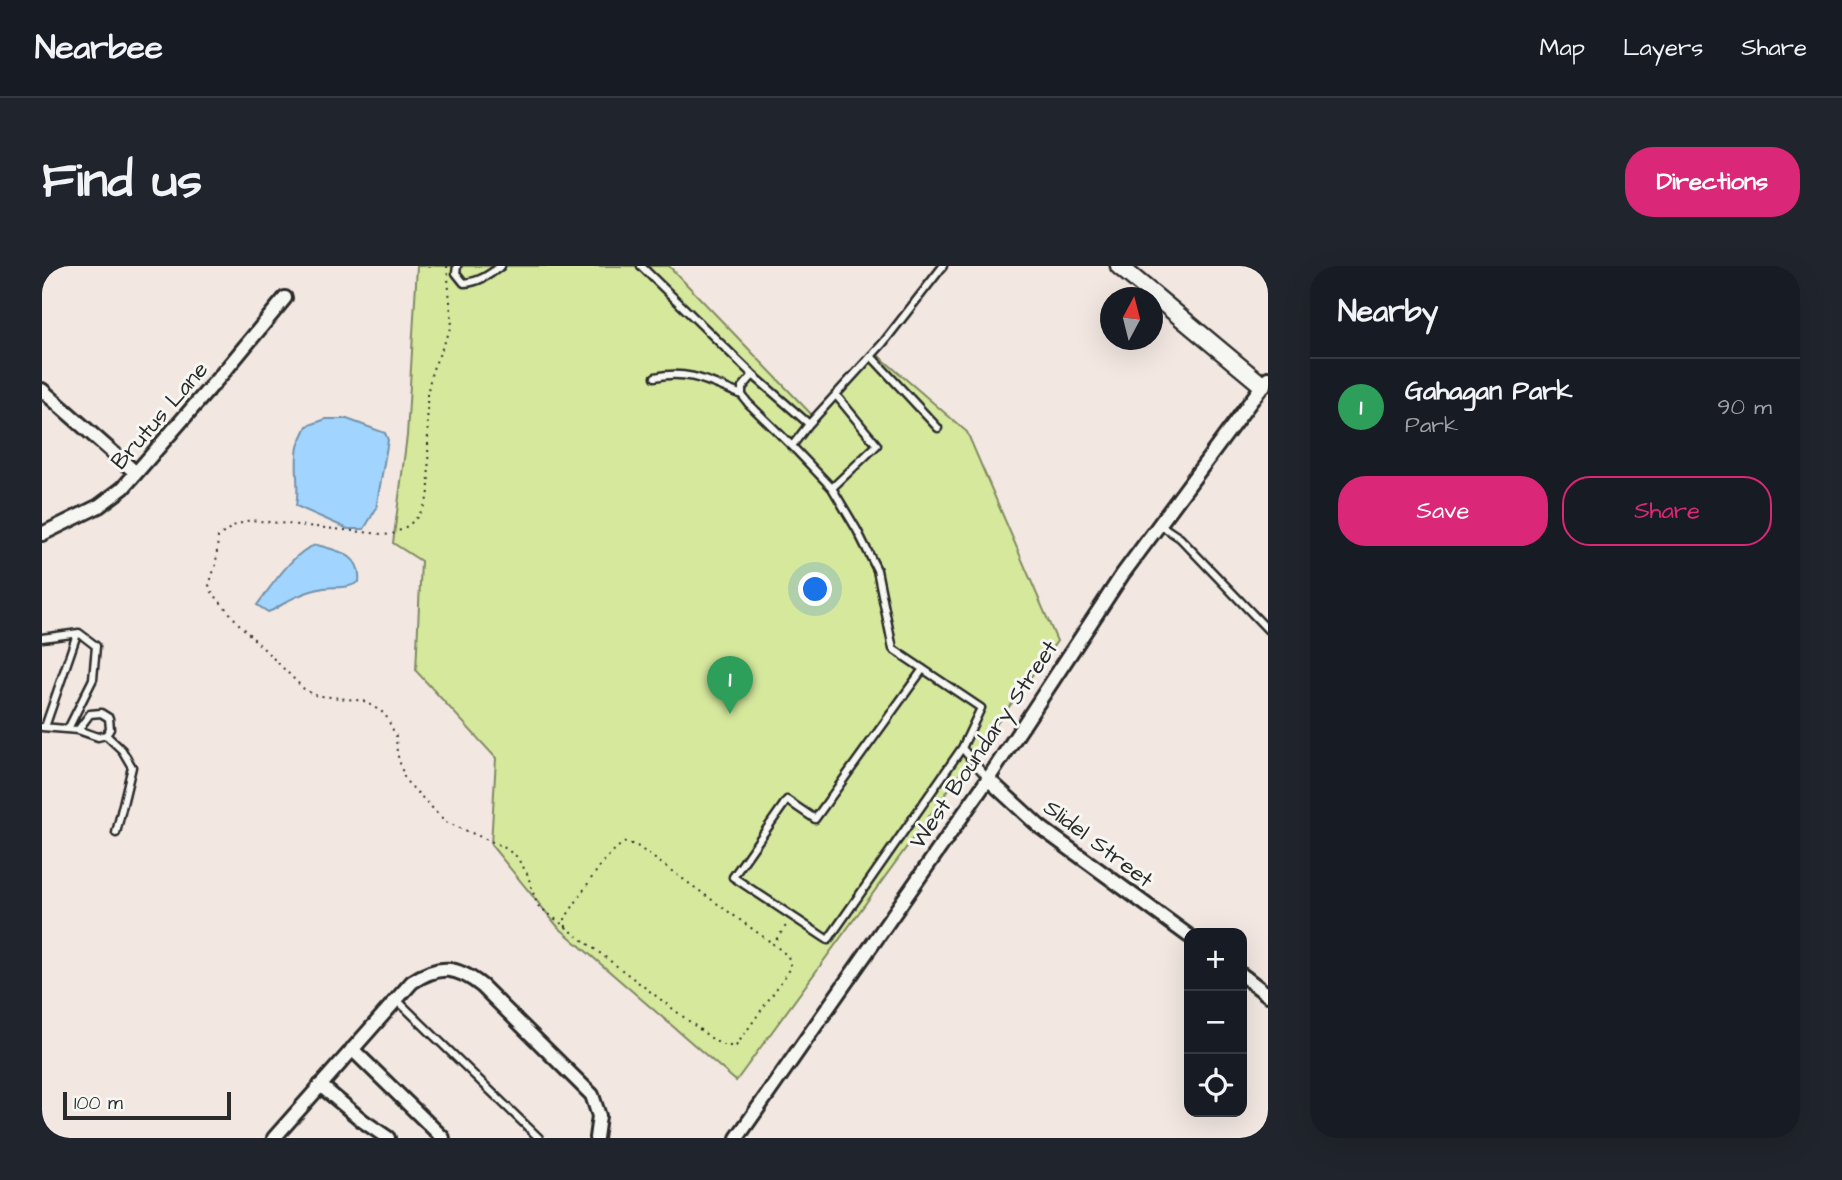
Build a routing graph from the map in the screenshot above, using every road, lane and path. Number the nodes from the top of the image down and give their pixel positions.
1 (447, 266) edge
2 (457, 266) edge
3 (501, 266) edge
4 (641, 266) edge
5 (943, 266) edge
6 (1119, 266) edge
7 (285, 298) dead end
8 (871, 356) junction
9 (753, 375) junction
10 (655, 377) dead end
11 (1266, 384) edge
12 (42, 390) edge
13 (742, 395) junction
14 (836, 395) junction
15 (809, 424) junction
16 (938, 428) dead end
17 (792, 446) junction
18 (136, 473) junction
19 (832, 488) junction
20 (1159, 524) junction
21 (42, 534) edge
22 (1268, 630) edge
23 (77, 634) junction
24 (42, 638) edge
25 (923, 669) junction
26 (43, 727) edge
27 (68, 729) junction
28 (78, 730) junction
29 (106, 735) junction
30 (962, 748) junction
31 (988, 779) junction
32 (116, 832) dead end
33 (793, 917) junction
34 (566, 928) junction
35 (1184, 932) edge
36 (773, 944) junction
37 (1247, 979) edge
38 (1268, 995) edge
39 (396, 999) junction
40 (352, 1049) junction
41 (320, 1085) junction
42 (432, 1127) junction
43 (278, 1137) edge
44 (388, 1138) edge
45 (422, 1138) edge
46 (443, 1138) edge
47 (539, 1138) edge
48 (596, 1138) edge
49 (737, 1138) edge

1 - 34 path
2 - 3 lane
4 - 9 lane
5 - 8 lane
6 - 11 street
7 - 18 street, Brutus Lane
8 - 14 lane
8 - 16 lane
9 - 13 lane
9 - 15 lane
10 - 13 lane
11 - 20 street, West Boundary Street
12 - 18 street
13 - 17 lane
14 - 15 lane
14 - 19 lane
15 - 17 lane
17 - 19 lane
18 - 21 street, Brutus Lane
19 - 25 lane
20 - 22 lane
20 - 31 street, West Boundary Street
23 - 24 lane
23 - 26 lane
23 - 27 lane
25 - 30 lane
25 - 33 lane
26 - 27 lane
27 - 28 lane
28 - 29 lane
28 - 29 lane
29 - 32 lane
30 - 31 lane
30 - 33 lane
31 - 35 street, Slidel Street
31 - 49 street, West Boundary Street
33 - 36 path
34 - 36 path
34 - 36 path
37 - 38 street
39 - 40 street
39 - 47 lane
39 - 48 street
40 - 41 street
40 - 42 street
41 - 43 street
41 - 44 street
42 - 45 street
42 - 46 street

